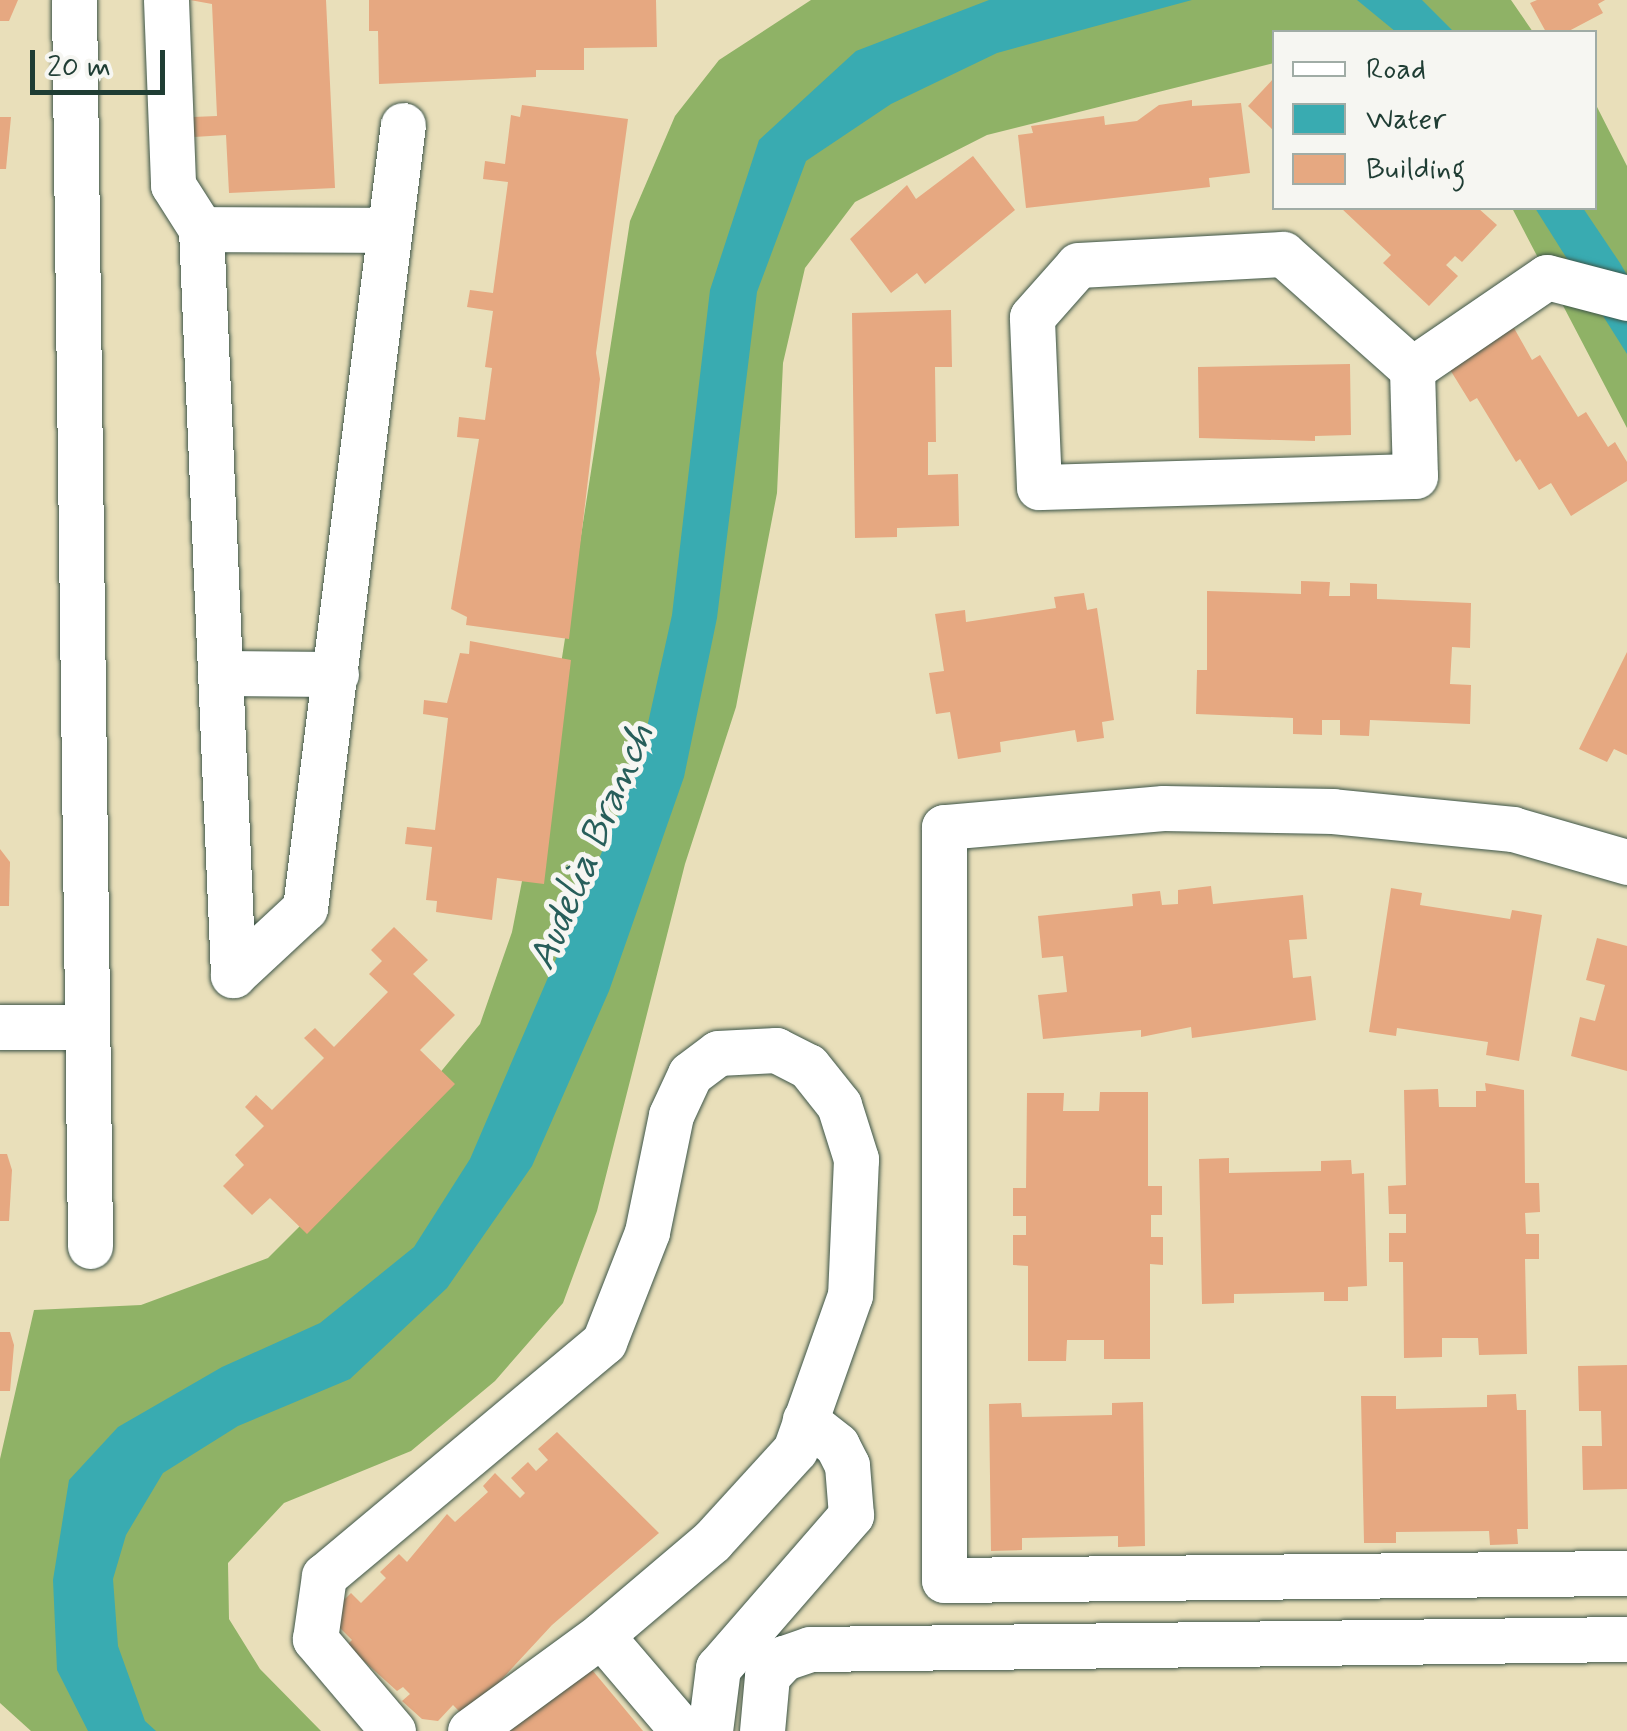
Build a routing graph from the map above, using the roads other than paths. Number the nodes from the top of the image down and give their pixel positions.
1 (74, 0) edge
2 (166, 0) edge
3 (403, 125) dead end
4 (201, 229) junction
5 (389, 230) junction
6 (1627, 298) edge
7 (1412, 368) junction
8 (220, 673) junction
9 (336, 674) junction
10 (1627, 862) edge
11 (0, 1026) edge
12 (84, 1027) junction
13 (90, 1246) dead end
14 (805, 1420) junction
15 (1627, 1573) edge
16 (602, 1635) junction
17 (1627, 1640) edge
18 (393, 1731) edge
19 (470, 1731) edge
20 (683, 1731) edge
21 (710, 1731) edge
22 (762, 1731) edge

1 - 12 lane
2 - 4 lane
3 - 5 lane
4 - 5 lane
4 - 8 lane
5 - 9 lane
6 - 7 lane
7 - 7 lane
8 - 9 lane
8 - 9 lane
10 - 15 lane
11 - 12 lane
12 - 13 lane
14 - 16 lane
14 - 18 lane
14 - 21 lane
16 - 19 lane
16 - 20 lane
17 - 22 lane

